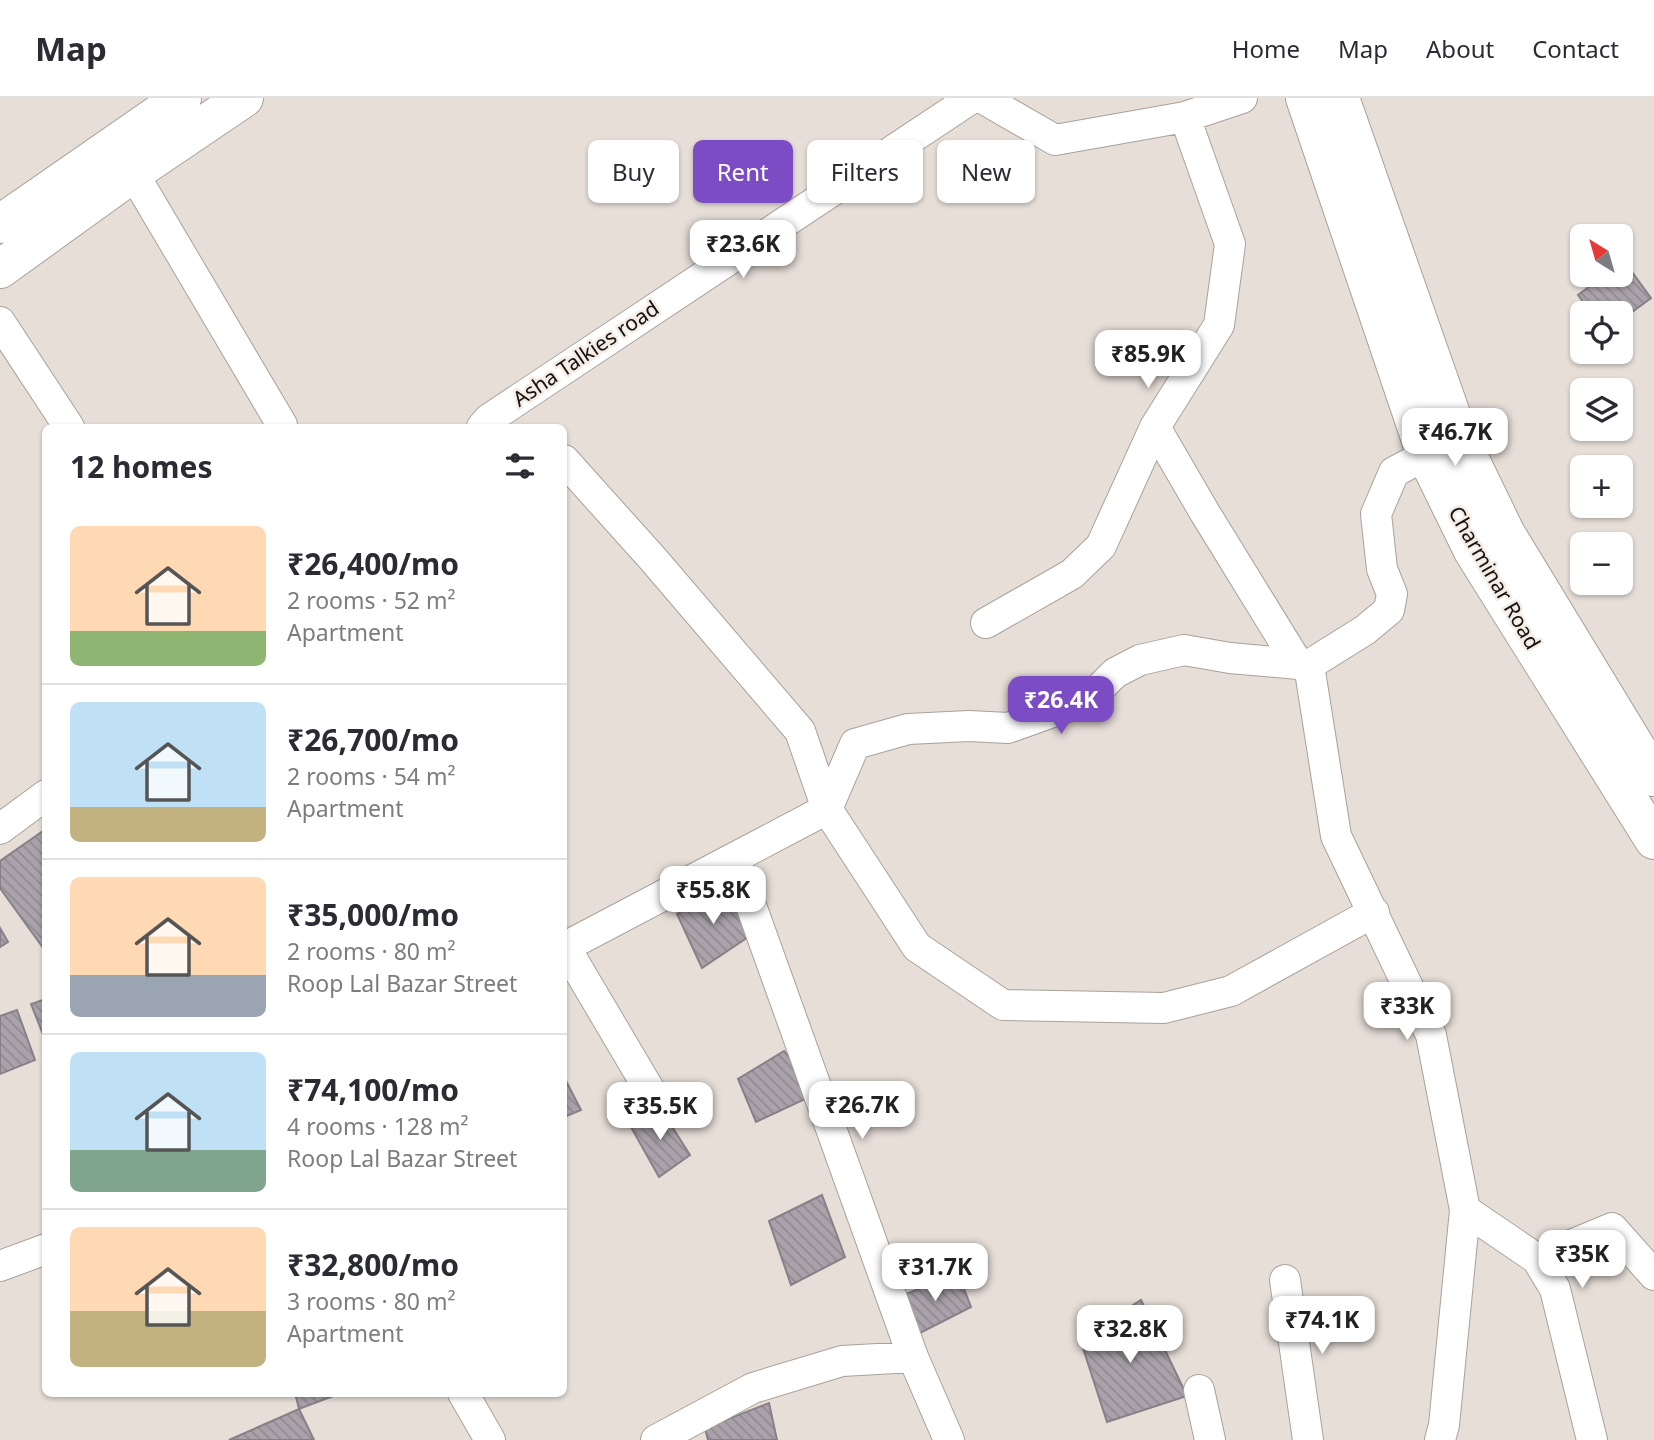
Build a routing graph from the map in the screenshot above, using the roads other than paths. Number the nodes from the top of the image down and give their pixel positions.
1 (244, 98) edge
2 (972, 98) edge
3 (982, 98) edge
4 (1242, 98) edge
5 (1305, 98) edge
6 (1340, 98) edge
7 (173, 100) edge
8 (1185, 117) junction
9 (124, 158) junction
10 (0, 224) edge
11 (0, 269) edge
12 (0, 322) edge
13 (67, 424) edge
14 (281, 424) edge
15 (493, 424) edge
16 (1154, 426) junction
17 (1460, 437) junction
18 (1426, 455) junction
19 (567, 463) edge
20 (986, 623) dead end
21 (1303, 665) junction
22 (1654, 777) edge
23 (42, 798) edge
24 (827, 809) junction
25 (0, 829) edge
26 (1654, 840) edge
27 (734, 858) junction
28 (1374, 912) junction
29 (567, 947) edge
30 (567, 954) edge
31 (659, 1106) dead end
32 (1465, 1210) junction
33 (42, 1251) edge
34 (1537, 1259) junction
35 (0, 1266) edge
36 (1654, 1275) edge
37 (1285, 1280) dead end
38 (913, 1357) junction
39 (1199, 1390) dead end
40 (465, 1397) edge
41 (490, 1440) edge
42 (656, 1440) edge
43 (949, 1440) edge
44 (1210, 1440) edge
45 (1308, 1440) edge
46 (1440, 1440) edge
47 (1592, 1440) edge

1 - 9 main road
2 - 15 street, Asha Talkies road
3 - 8 street
4 - 8 street
5 - 18 main road, Charminar Road
6 - 17 main road, Charminar Road
7 - 9 main road
8 - 16 street
9 - 10 main road
9 - 11 main road
9 - 14 street
12 - 13 street
16 - 20 street
16 - 21 street
17 - 18 street
17 - 22 main road, Charminar Road
18 - 21 street
18 - 26 main road, Charminar Road
19 - 24 street
21 - 24 street
21 - 28 street
23 - 25 street
24 - 27 street
24 - 28 street
27 - 29 street
27 - 38 street
28 - 32 street
30 - 31 street
32 - 34 street
32 - 46 street
33 - 35 street
34 - 36 street
34 - 47 street
37 - 45 street
38 - 42 street
38 - 43 street
39 - 44 street
40 - 41 street

